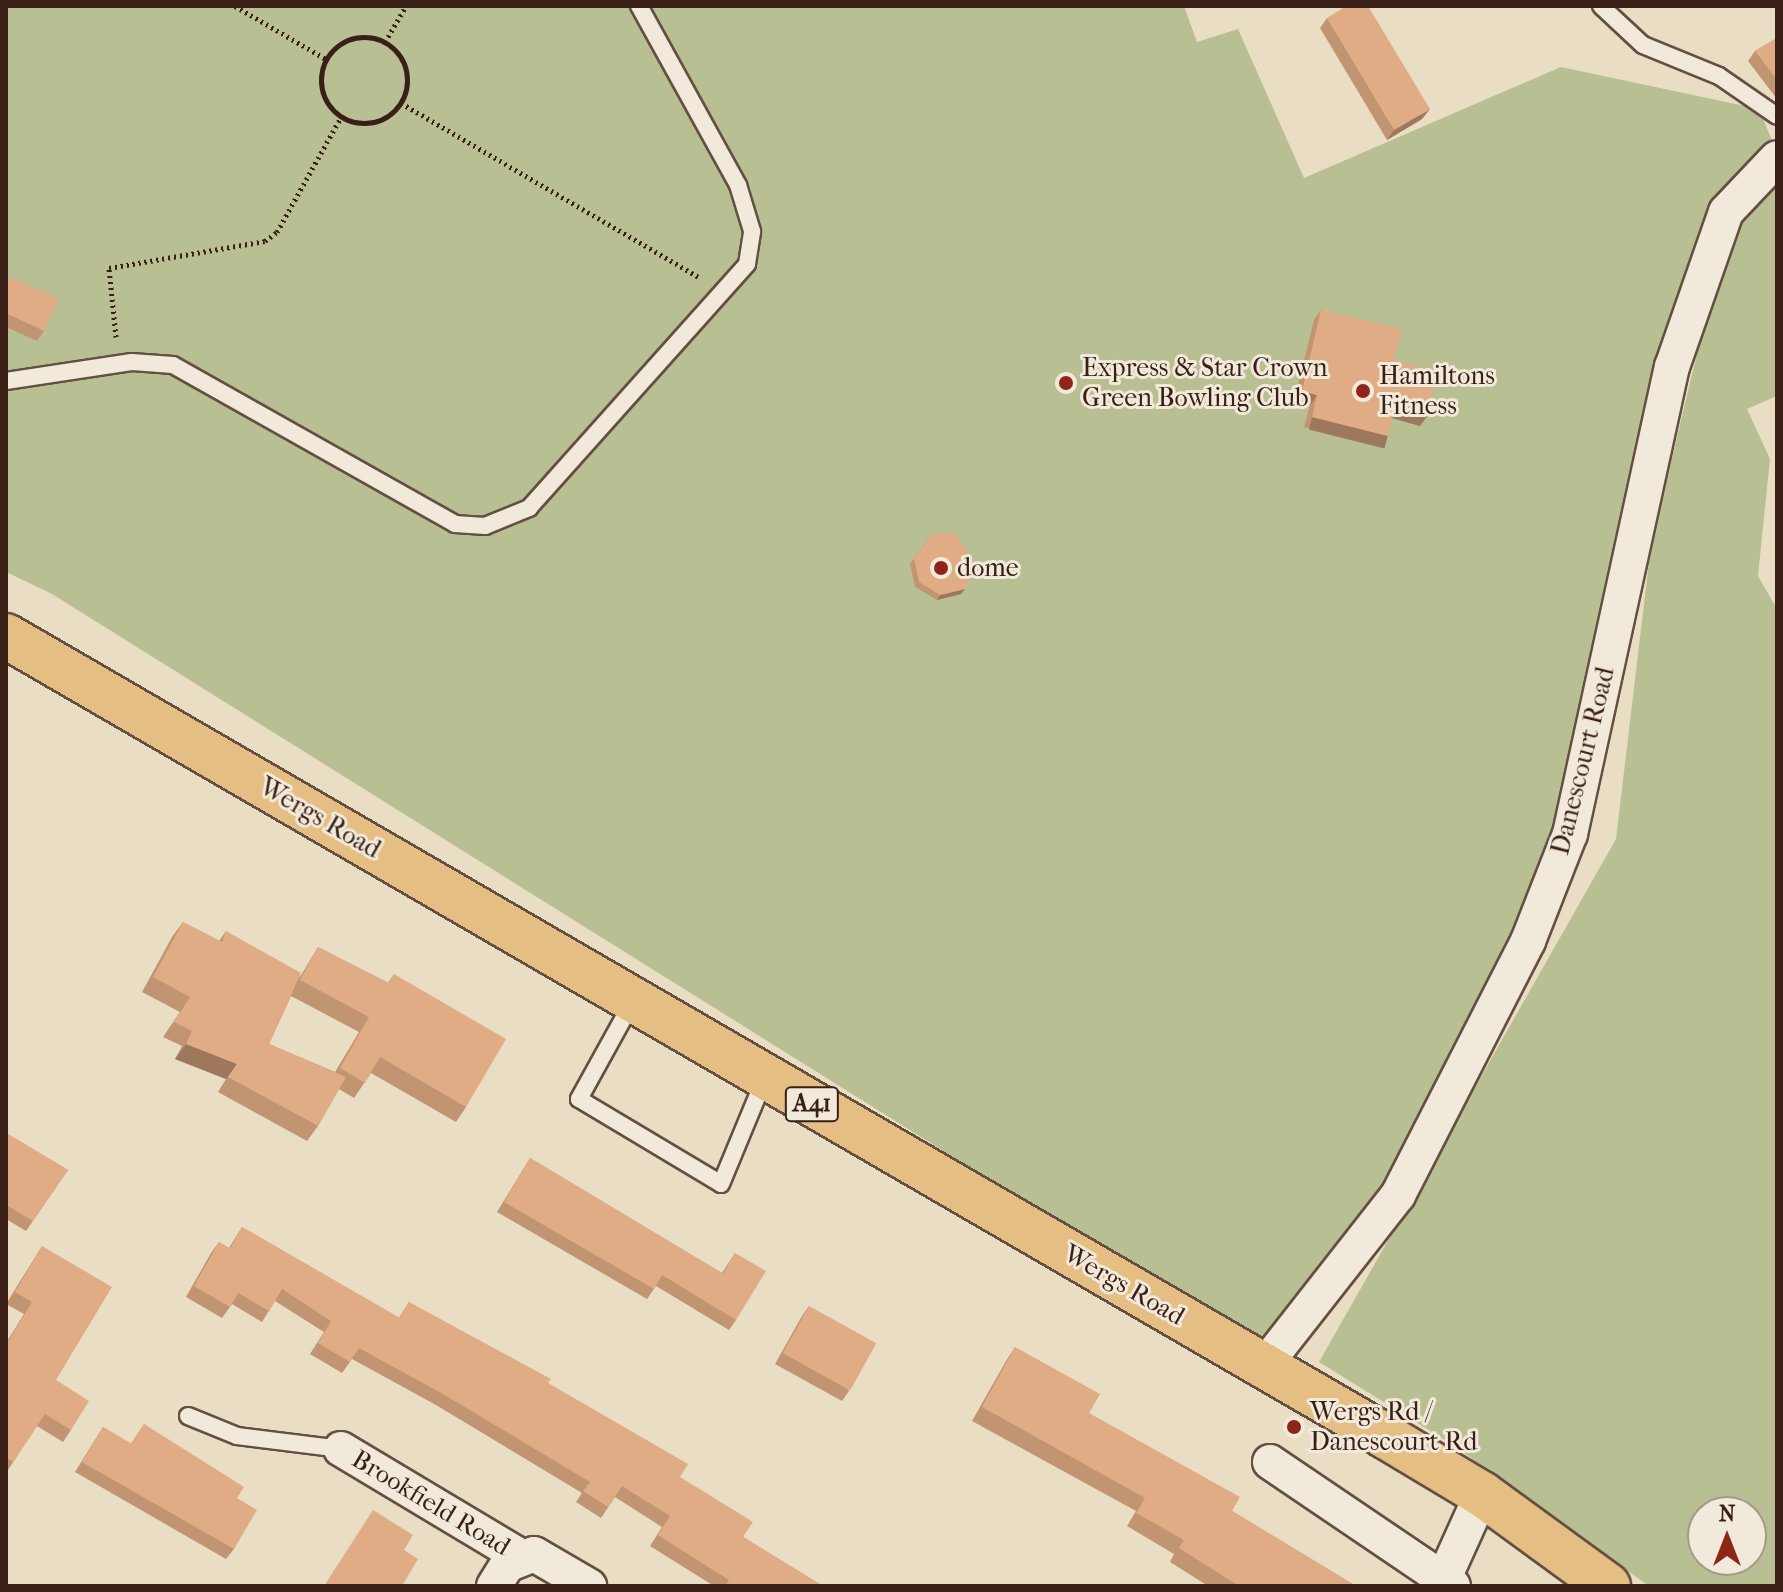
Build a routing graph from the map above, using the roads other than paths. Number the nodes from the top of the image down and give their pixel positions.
1 (639, 6) edge
2 (1601, 6) edge
3 (1777, 116) edge
4 (1777, 158) edge
5 (6, 381) edge
6 (6, 636) edge
7 (633, 999) junction
8 (766, 1076) junction
9 (1264, 1366) junction
10 (188, 1416) dead end
11 (341, 1449) joint
12 (1270, 1462) dead end
13 (1482, 1494) junction
14 (520, 1556) junction
15 (1449, 1582) edge
16 (494, 1586) edge
17 (589, 1586) edge
18 (1608, 1586) edge

1 - 5 lane
2 - 3 lane
4 - 9 street, Danescourt Road
6 - 7 highway, Wergs Road / A41
7 - 8 highway, Wergs Road / A41
7 - 8 lane
8 - 9 highway, Wergs Road / A41
9 - 13 highway, Wergs Road / A41
10 - 11 lane
11 - 14 street, Brookfield Road
12 - 15 street
13 - 15 street
13 - 18 highway, Wergs Road / A41
14 - 16 street
14 - 17 street, Brookfield Road

